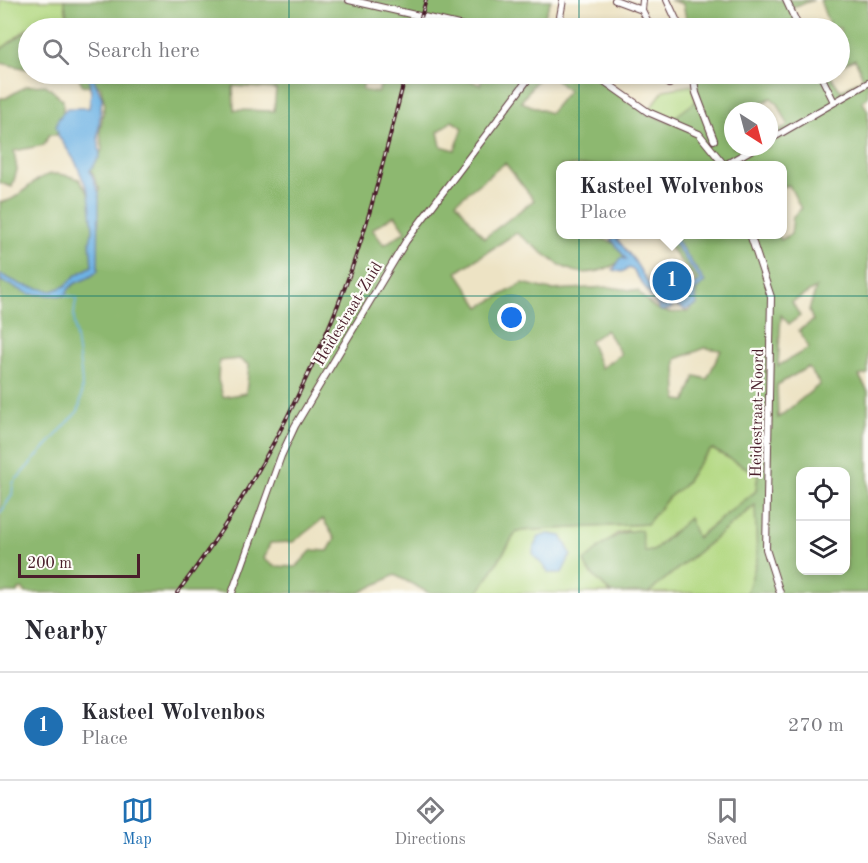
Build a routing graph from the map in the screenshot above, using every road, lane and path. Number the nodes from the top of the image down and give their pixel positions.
1 (349, 0) edge
2 (563, 0) edge
3 (615, 0) edge
4 (643, 0) edge
5 (667, 0) edge
6 (786, 0) edge
7 (642, 10) junction
8 (428, 18) edge
9 (560, 18) edge
10 (646, 18) edge
11 (675, 18) edge
12 (794, 18) edge
13 (868, 83) edge
14 (524, 84) edge
15 (608, 84) edge
16 (695, 84) edge
17 (825, 84) edge
18 (834, 102) junction
19 (778, 135) edge
20 (714, 140) dead end
21 (722, 161) edge
22 (752, 239) edge
23 (232, 593) edge
24 (780, 593) edge

1 - 8 street
2 - 9 street
3 - 7 street
4 - 7 street
5 - 11 street
6 - 12 street
7 - 10 street
13 - 18 street
14 - 23 street, Heidestraat-Zuid
15 - 21 street
16 - 20 street
17 - 18 street
18 - 19 street
22 - 24 street, Heidestraat-Noord

